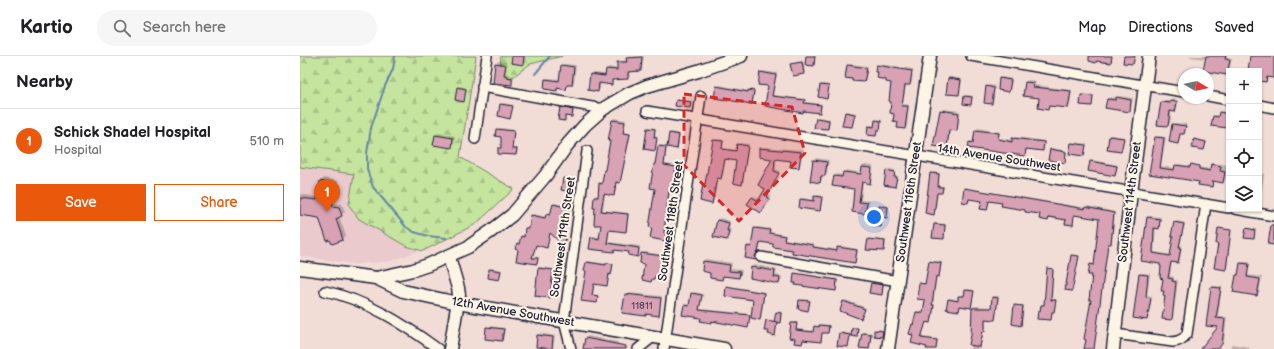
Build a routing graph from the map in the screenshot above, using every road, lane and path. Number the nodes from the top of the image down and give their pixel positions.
1 (487, 56) edge
2 (741, 56) edge
3 (930, 56) edge
4 (971, 56) edge
5 (1149, 56) edge
6 (1146, 85) junction
7 (482, 87) junction
8 (1178, 91) edge
9 (701, 96) dead end
10 (1214, 97) edge
11 (1226, 99) edge
12 (1262, 106) edge
13 (1274, 108) edge
14 (604, 109) junction
15 (647, 111) dead end
16 (698, 119) junction
17 (475, 139) dead end
18 (587, 151) dead end
19 (915, 156) junction
20 (1131, 192) junction
21 (1206, 204) junction
22 (1226, 207) edge
23 (1252, 212) edge
24 (1274, 216) edge
25 (449, 257) junction
26 (761, 257) dead end
27 (300, 268) edge
28 (376, 278) junction
29 (898, 281) junction
30 (325, 291) dead end
31 (458, 303) junction
32 (564, 321) junction
33 (1114, 334) junction
34 (653, 337) junction
35 (665, 344) edge
36 (438, 349) edge
37 (450, 349) edge
38 (571, 349) edge
39 (638, 349) edge
40 (724, 349) edge
41 (888, 349) edge
42 (1113, 349) edge

1 - 7 street
2 - 14 street
3 - 19 street, Southwest 116th Street
4 - 6 street
5 - 6 street, Southwest 114th Street
6 - 8 street
6 - 20 street, Southwest 114th Street
7 - 14 street
7 - 17 street
9 - 16 street, Southwest 118th Street
10 - 11 street
12 - 13 street
14 - 25 street
15 - 16 street, 14th Avenue Southwest
16 - 19 street, 14th Avenue Southwest
16 - 35 street, Southwest 118th Street
18 - 32 street, Southwest 119th Street
19 - 20 street, 14th Avenue Southwest
19 - 29 street, Southwest 116th Street
20 - 21 street, 14th Avenue Southwest
20 - 33 street, Southwest 114th Street
21 - 22 street, 14th Avenue Southwest
21 - 33 street
23 - 24 street
25 - 28 street
25 - 31 street
26 - 29 street
27 - 28 street
28 - 31 street, 12th Avenue Southwest
29 - 41 street, Southwest 116th Street
30 - 36 street
31 - 32 street, 12th Avenue Southwest
31 - 37 street
32 - 34 street, 12th Avenue Southwest
32 - 38 street, Southwest 119th Street
33 - 42 street, Southwest 114th Street
34 - 35 street, 12th Avenue Southwest
34 - 39 street
35 - 40 street, 12th Avenue Southwest

